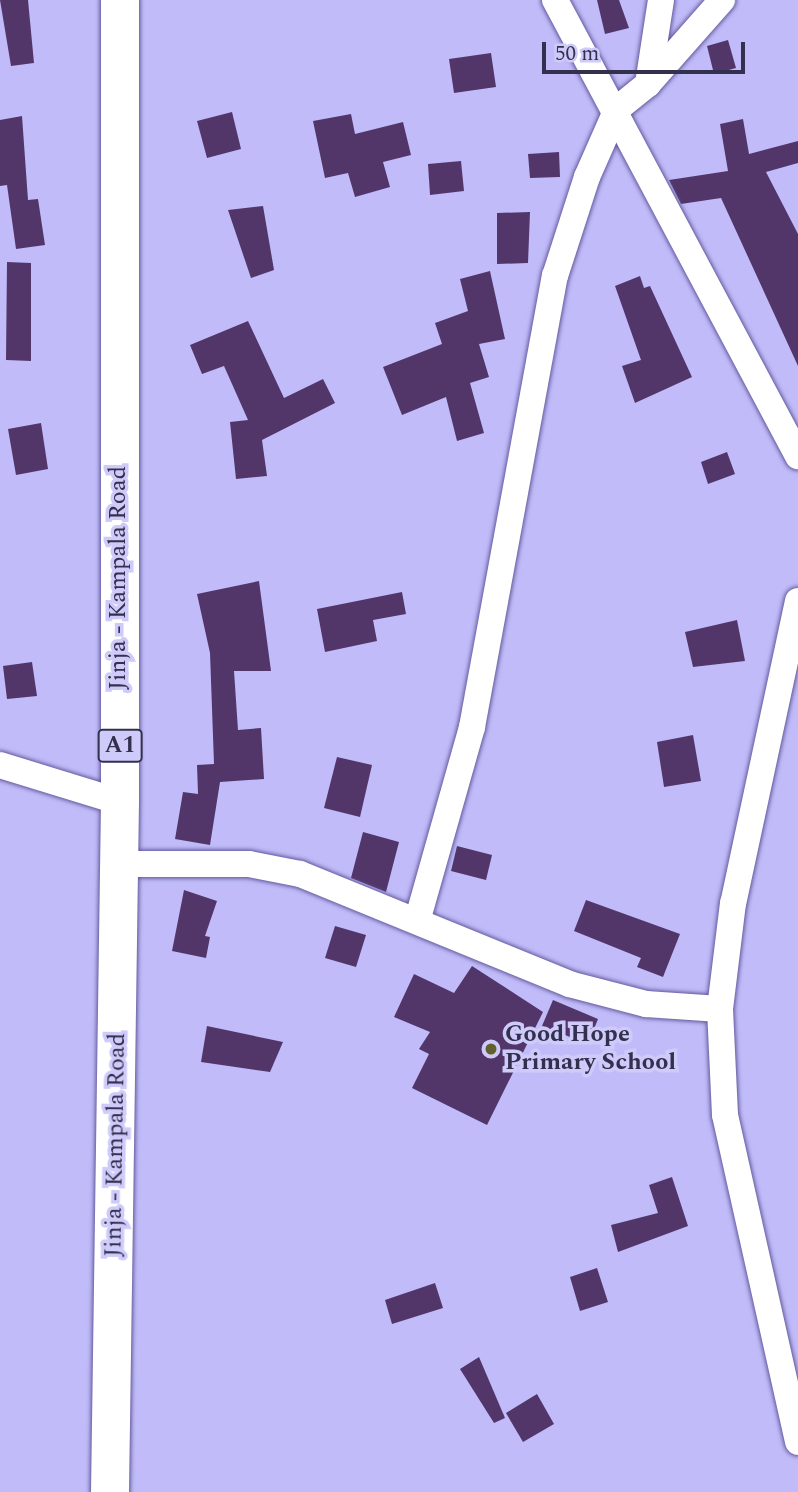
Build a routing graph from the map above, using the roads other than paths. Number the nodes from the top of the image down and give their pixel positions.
1 (120, 0) edge
2 (555, 0) edge
3 (661, 0) edge
4 (722, 0) edge
5 (648, 84) junction
6 (617, 109) junction
7 (798, 456) edge
8 (798, 601) edge
9 (0, 765) edge
10 (120, 802) junction
11 (117, 863) junction
12 (418, 918) junction
13 (720, 1009) junction
14 (798, 1441) edge
15 (110, 1492) edge

1 - 10 highway, Jinja - Kampala Road / A1
2 - 6 street
3 - 5 street
4 - 5 street
5 - 6 street
6 - 7 street
6 - 12 street
8 - 13 street
9 - 10 street
10 - 11 highway, Jinja - Kampala Road / A1
11 - 12 street
11 - 15 highway, Jinja - Kampala Road / A1
12 - 13 street
13 - 14 street

